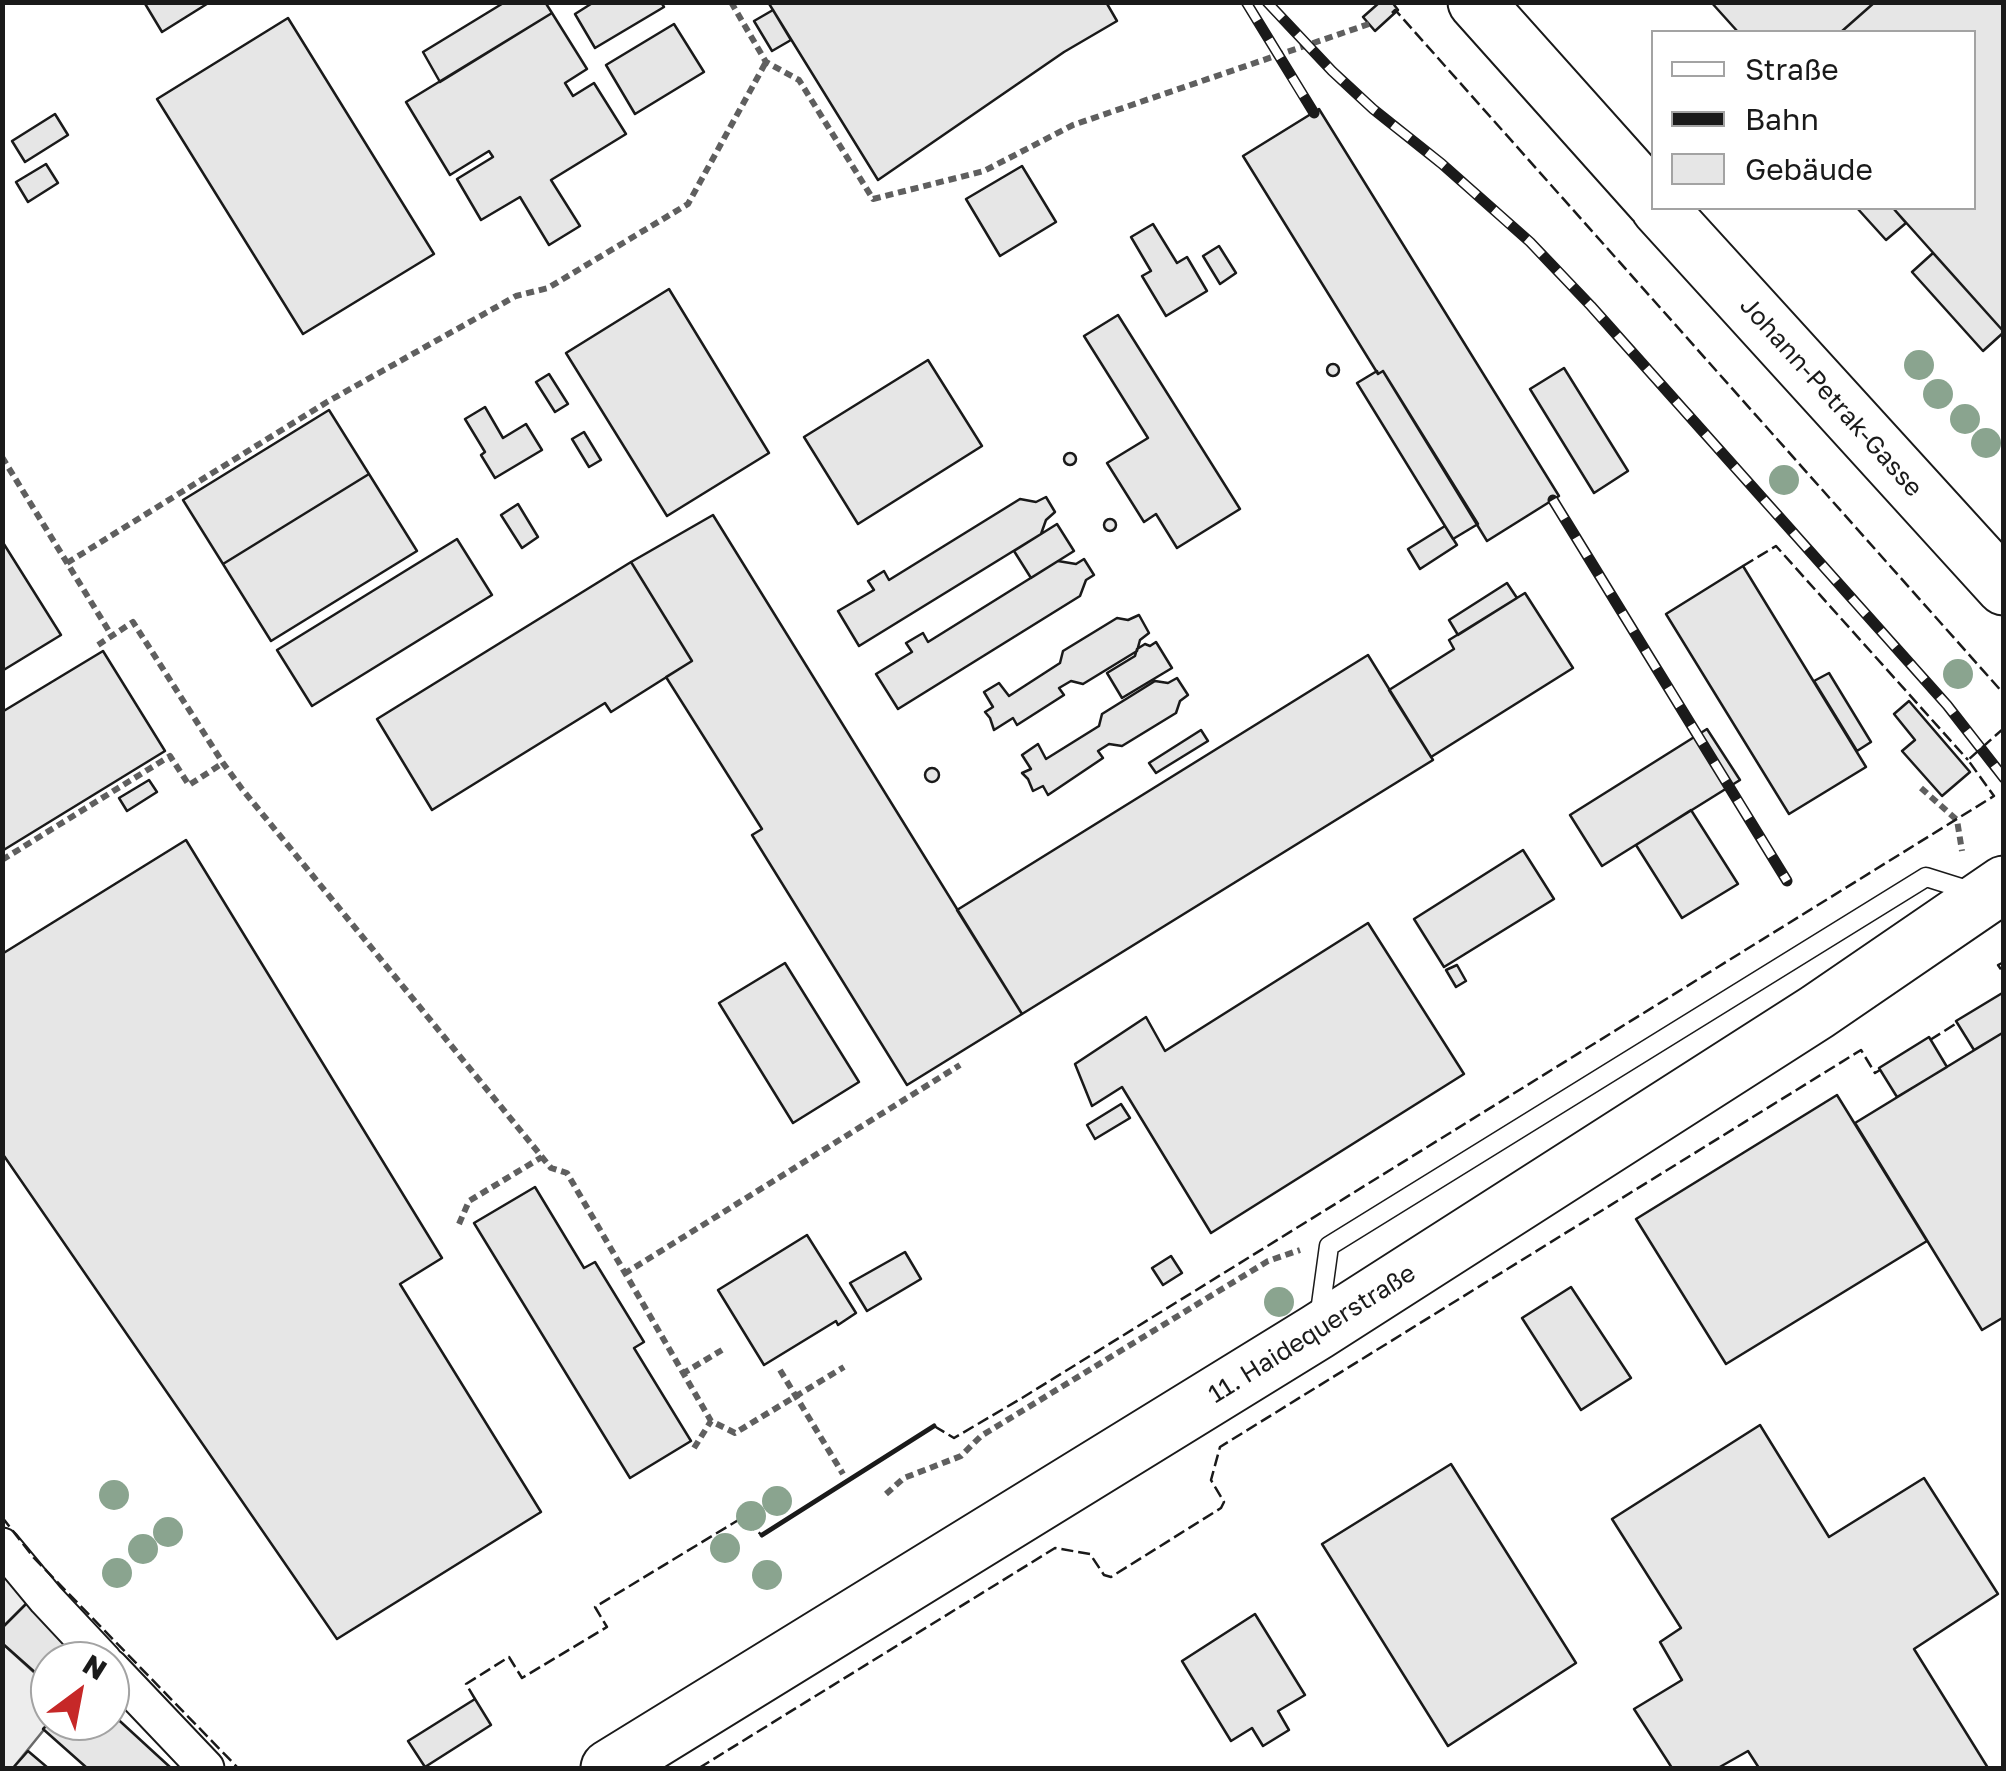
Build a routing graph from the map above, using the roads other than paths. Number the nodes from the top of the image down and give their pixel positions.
1 (1476, 2) edge
2 (1651, 198) edge
3 (1661, 210) edge
4 (2004, 587) edge
5 (1984, 877) edge
6 (1316, 1332) junction
7 (2, 1546) edge
8 (85, 1641) edge
9 (130, 1688) edge
10 (206, 1768) edge
11 (610, 1768) edge

1 - 2 main road
3 - 4 main road, Johann-Petrak-Gasse
5 - 6 main road, 11. Haidequerstraße
5 - 6 lane
6 - 11 main road, 11. Haidequerstraße
7 - 8 street
9 - 10 street

